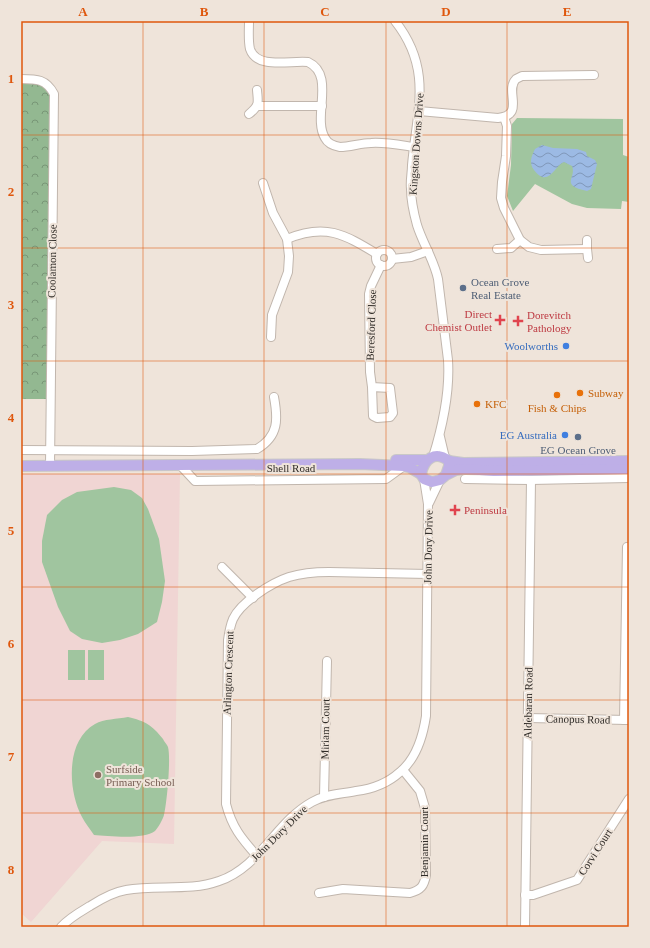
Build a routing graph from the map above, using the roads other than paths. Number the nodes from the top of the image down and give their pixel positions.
1 (249, 21) edge
2 (395, 21) edge
3 (594, 75) dead end
4 (21, 79) edge
5 (257, 90) dead end
6 (257, 106) junction
7 (322, 106) junction
8 (419, 111) junction
9 (249, 114) dead end
10 (504, 118) junction
11 (414, 147) junction
12 (263, 183) dead end
13 (287, 238) junction
14 (520, 240) junction
15 (587, 240) dead end
16 (497, 249) dead end
17 (586, 249) junction
18 (428, 251) junction
19 (377, 254) junction
20 (588, 258) dead end
21 (392, 259) junction
22 (382, 265) junction
23 (271, 337) dead end
24 (372, 387) dead end
25 (274, 397) dead end
26 (440, 434) junction
27 (21, 450) edge
28 (49, 450) junction
29 (192, 450) junction
30 (430, 458) junction
31 (447, 460) junction
32 (629, 461) edge
33 (360, 464) junction
34 (180, 465) junction
35 (191, 465) junction
36 (607, 465) junction
37 (21, 466) edge
38 (50, 466) junction
39 (404, 466) junction
40 (629, 469) edge
41 (422, 476) junction
42 (443, 477) junction
43 (629, 478) edge
44 (465, 479) dead end
45 (531, 480) junction
46 (428, 504) junction
47 (627, 547) dead end
48 (222, 567) dead end
49 (428, 574) junction
50 (253, 598) junction
51 (327, 661) dead end
52 (528, 718) junction
53 (626, 720) edge
54 (403, 770) junction
55 (324, 796) junction
56 (629, 799) edge
57 (257, 856) junction
58 (319, 893) dead end
59 (525, 895) junction
60 (61, 927) edge
61 (524, 927) edge

1 - 7 street
2 - 8 street, Kingston Downs Drive
3 - 10 street
4 - 28 street, Coolamon Close
5 - 6 street
6 - 7 street
6 - 9 street
7 - 11 street
8 - 10 street
8 - 11 street, Kingston Downs Drive
10 - 14 street
11 - 18 street, Kingston Downs Drive
12 - 13 street
13 - 19 street
13 - 23 street
14 - 16 street
14 - 17 street
15 - 17 street
17 - 20 street
18 - 21 street
18 - 26 street, Kingston Downs Drive
19 - 21 street
19 - 22 street
21 - 22 street
22 - 24 street, Beresford Close
25 - 29 street
26 - 30 street, Kingston Downs Drive
26 - 31 street, Kingston Downs Drive
27 - 28 street
28 - 29 street
28 - 38 street, Coolamon Close
29 - 35 street
30 - 31 main road
30 - 33 main road, Shell Road
30 - 41 main road
31 - 36 main road
31 - 42 main road
32 - 36 main road
33 - 35 main road, Shell Road
33 - 39 main road, Shell Road
34 - 35 main road, Shell Road
34 - 38 main road, Shell Road
34 - 39 street, Shell Road
36 - 40 main road
36 - 42 main road
37 - 38 main road, Shell Road
39 - 41 main road, Shell Road
41 - 42 main road
41 - 46 street, John Dory Drive
42 - 46 street, John Dory Drive
43 - 45 street
44 - 45 street
45 - 52 street, Aldebaran Road
46 - 49 street, John Dory Drive
47 - 53 street
48 - 50 street
49 - 50 street, Arlington Crescent
49 - 54 street, John Dory Drive
50 - 57 street, Arlington Crescent
51 - 55 street, Miriam Court
52 - 53 street, Canopus Road
52 - 59 street, Aldebaran Road
54 - 55 street, John Dory Drive
54 - 58 street, Benjamin Court
55 - 57 street, John Dory Drive
56 - 59 street, Corvi Court
57 - 60 street, John Dory Drive
59 - 61 street, Aldebaran Road

